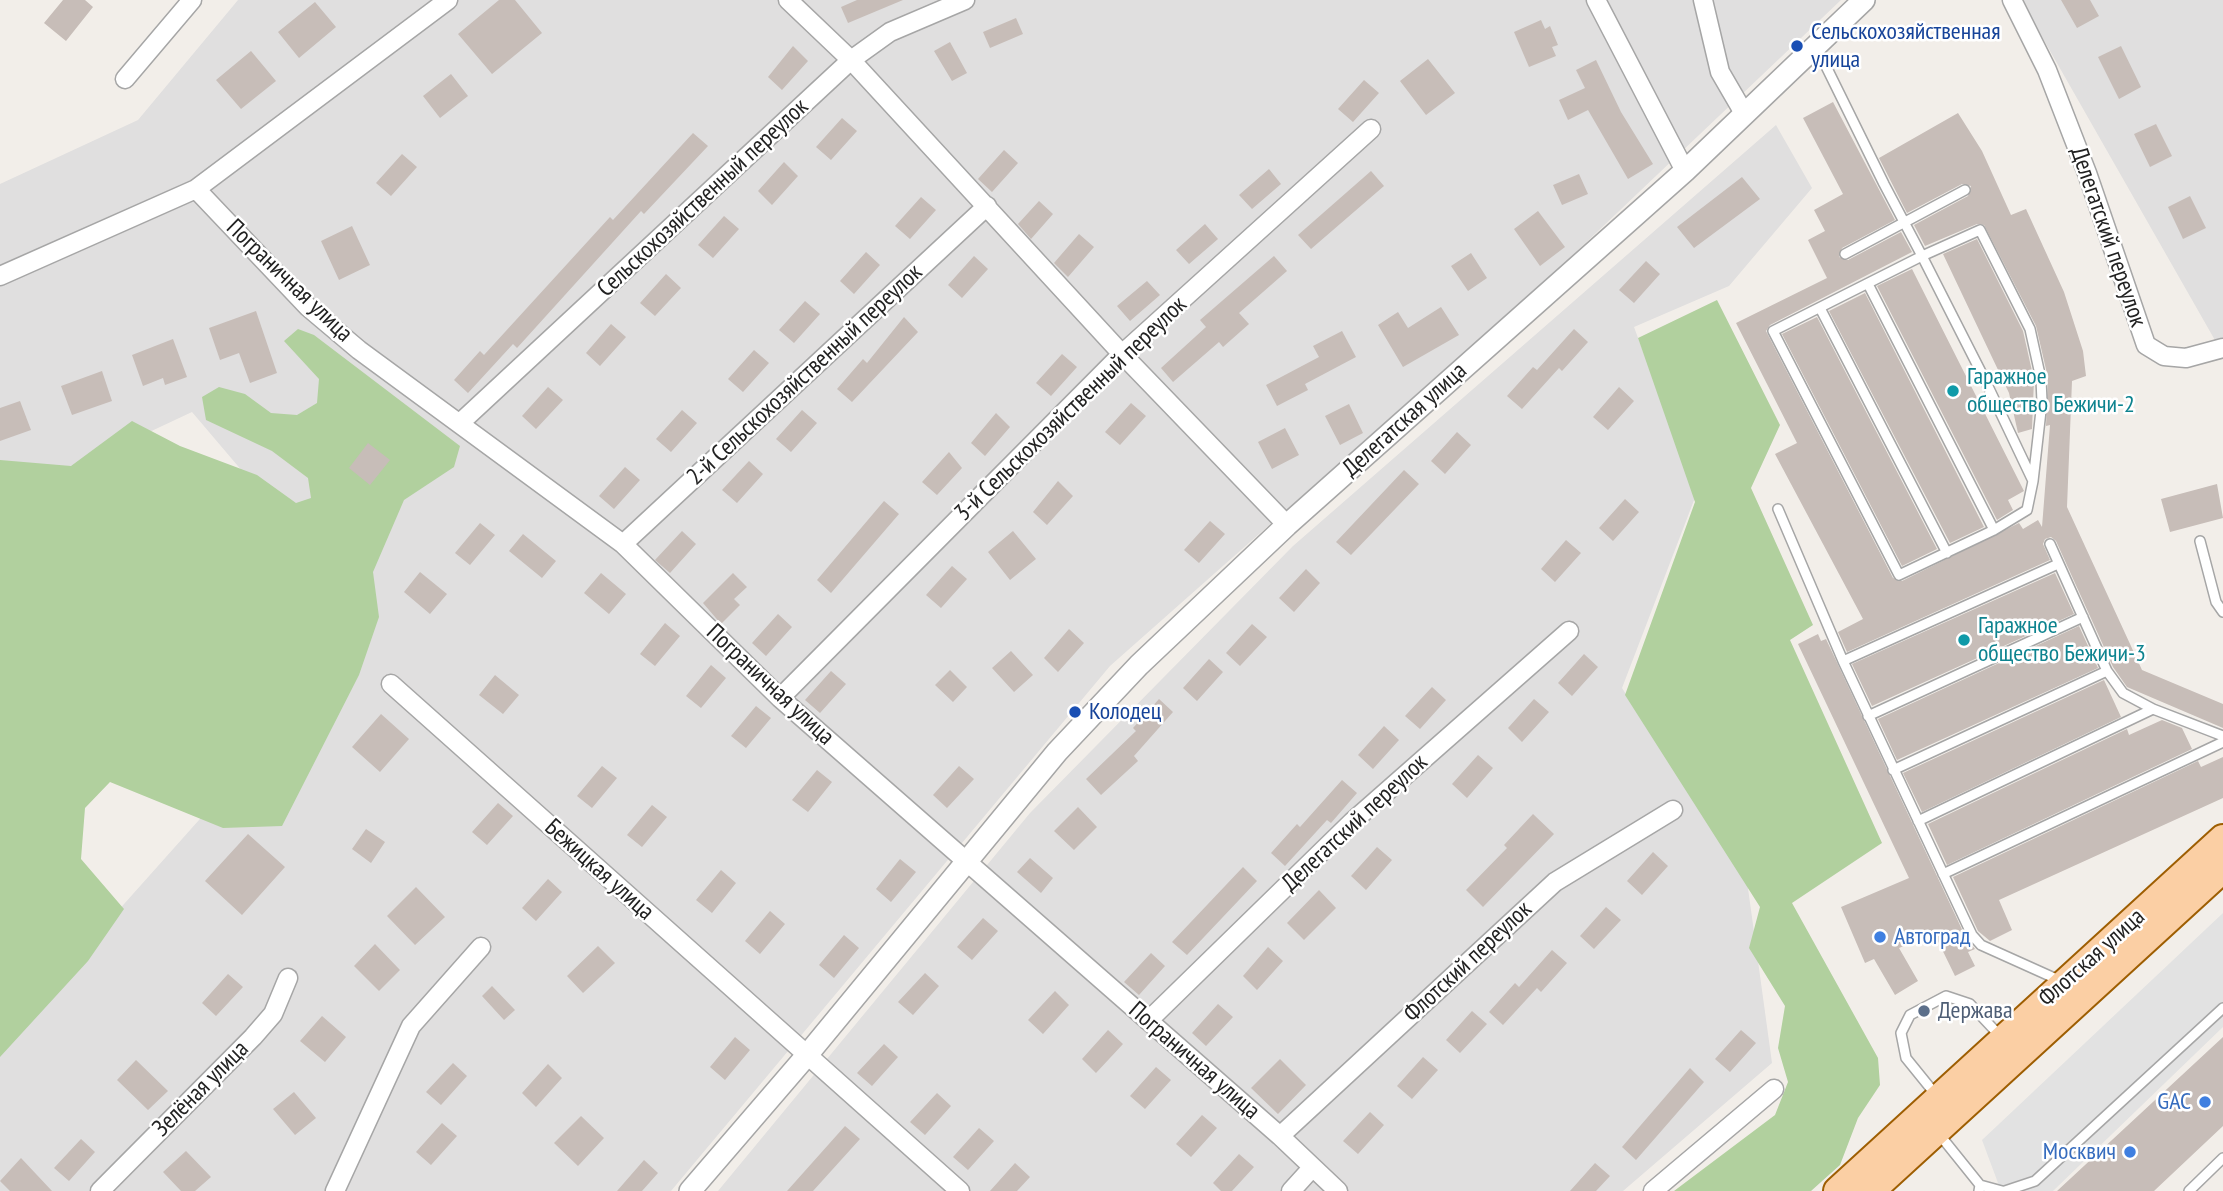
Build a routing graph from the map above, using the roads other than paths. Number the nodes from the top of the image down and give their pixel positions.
1 (192, 0) edge
2 (449, 0) edge
3 (788, 0) edge
4 (965, 0) edge
5 (1596, 0) edge
6 (1703, 0) edge
7 (1864, 0) edge
8 (2012, 0) edge
9 (1816, 46) junction
10 (851, 60) junction
11 (125, 79) dead end
12 (1745, 115) junction
13 (1371, 129) dead end
14 (1685, 171) junction
15 (196, 189) junction
16 (1965, 190) dead end
17 (987, 206) junction
18 (1904, 223) junction
19 (1845, 254) dead end
20 (1922, 256) junction
21 (0, 276) edge
22 (1868, 284) junction
23 (1820, 308) junction
24 (2223, 348) edge
25 (1122, 354) junction
26 (460, 423) junction
27 (2033, 481) junction
28 (1778, 509) dead end
29 (1287, 525) junction
30 (1994, 530) junction
31 (2200, 541) dead end
32 (623, 544) junction
33 (2050, 544) dead end
34 (1947, 552) junction
35 (2058, 564) junction
36 (2223, 612) edge
37 (2082, 617) junction
38 (1569, 631) dead end
39 (1843, 661) junction
40 (2107, 671) junction
41 (391, 684) dead end
42 (780, 698) junction
43 (2153, 709) junction
44 (1868, 716) junction
45 (2223, 739) edge
46 (1893, 770) junction
47 (1673, 810) dead end
48 (1918, 821) junction
49 (2223, 839) edge
50 (967, 860) junction
51 (2223, 869) edge
52 (1943, 874) junction
53 (481, 947) dead end
54 (288, 978) dead end
55 (2066, 984) junction
56 (2223, 1008) edge
57 (1148, 1021) junction
58 (2009, 1047) junction
59 (808, 1054) junction
60 (1774, 1089) dead end
61 (1942, 1115) junction
62 (1280, 1136) junction
63 (2223, 1158) edge
64 (1311, 1169) junction
65 (1980, 1188) edge
66 (100, 1191) edge
67 (335, 1191) edge
68 (690, 1191) edge
69 (960, 1191) edge
70 (1291, 1191) edge
71 (1338, 1191) edge
72 (1653, 1191) edge
73 (1838, 1191) edge
74 (1870, 1191) edge
75 (2004, 1191) edge
76 (2189, 1191) edge

1 - 11 street
2 - 15 street
3 - 10 street
4 - 10 street, Сельскохозяйственный переулок
5 - 14 street
6 - 12 street
7 - 9 street, Делегатская улица
8 - 24 street, Делегатский переулок
9 - 12 street, Делегатская улица
9 - 18 lane
10 - 17 street
10 - 26 street, Сельскохозяйственный переулок
12 - 14 street, Делегатская улица
13 - 25 street, 3-й Сельскохозяйственный переулок
14 - 29 street, Делегатская улица
15 - 21 street
15 - 26 street, Пограничная улица
16 - 18 lane
17 - 25 street
17 - 32 street, 2-й Сельскохозяйственный переулок
18 - 19 lane
18 - 20 lane
20 - 22 lane
20 - 27 lane
20 - 27 lane
22 - 23 lane
22 - 30 lane
23 - 34 lane
23 - 34 lane
25 - 29 street
25 - 42 street, 3-й Сельскохозяйственный переулок
26 - 32 street, Пограничная улица
27 - 30 lane
28 - 39 lane
29 - 50 street, Делегатская улица
30 - 34 lane
31 - 36 lane
32 - 42 street, Пограничная улица
33 - 35 lane
35 - 37 lane
35 - 39 lane
37 - 40 lane
37 - 44 lane
38 - 57 street, Делегатский переулок
39 - 44 lane
40 - 43 lane
40 - 46 lane
41 - 59 street, Бежицкая улица
42 - 50 street, Пограничная улица
43 - 45 lane
43 - 48 lane
44 - 46 lane
45 - 52 lane
46 - 48 lane
47 - 62 street, Флотский переулок
48 - 52 lane
49 - 55 main road, Флотская улица
50 - 57 street, Пограничная улица
50 - 59 street
51 - 58 main road, Флотская улица
52 - 55 lane
53 - 67 street
54 - 66 street, Зелёная улица
55 - 58 main road, Флотская улица
56 - 75 lane
57 - 62 street, Пограничная улица
58 - 61 main road, Флотская улица
58 - 61 lane
59 - 68 street
59 - 69 street, Бежицкая улица
60 - 72 street
61 - 65 lane
61 - 73 main road, Флотская улица
61 - 74 main road, Флотская улица
62 - 64 street, Пограничная улица
63 - 76 lane
64 - 70 street
64 - 71 street, Пограничная улица
65 - 75 lane

